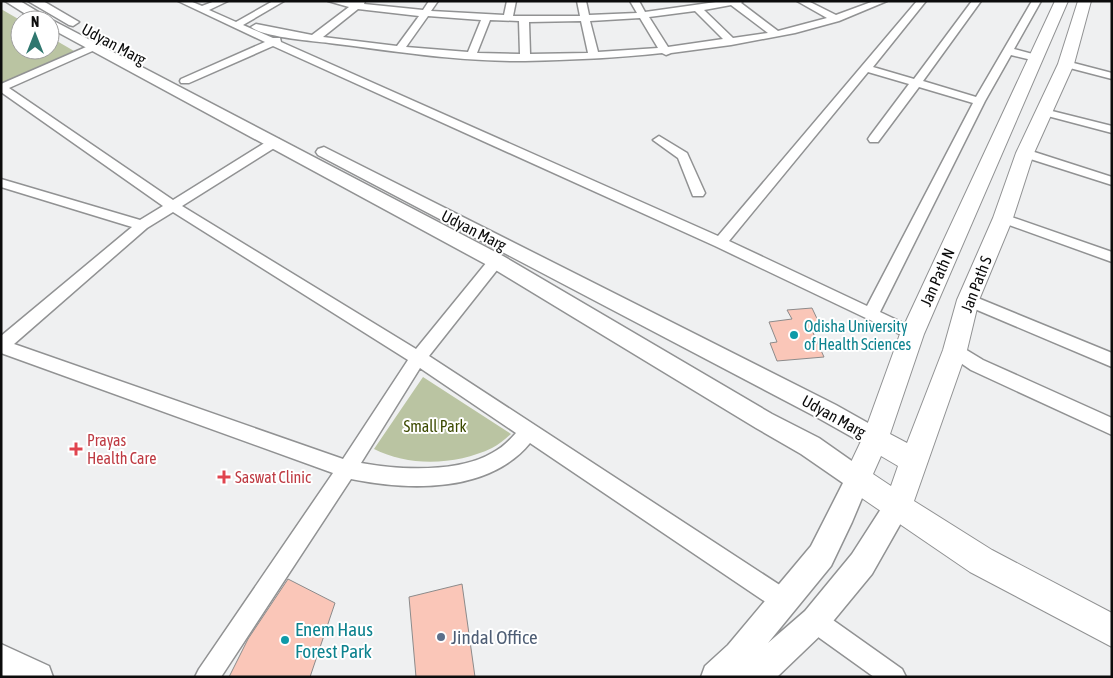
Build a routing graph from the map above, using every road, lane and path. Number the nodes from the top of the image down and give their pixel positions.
1 (10, 1) edge
2 (34, 1) edge
3 (182, 1) edge
4 (224, 1) edge
5 (280, 1) edge
6 (332, 1) edge
7 (434, 1) edge
8 (512, 1) edge
9 (581, 1) edge
10 (634, 1) edge
11 (801, 1) edge
12 (883, 1) edge
13 (922, 1) edge
14 (977, 1) edge
15 (1037, 1) edge
16 (1062, 1) edge
17 (1085, 1) edge
18 (736, 2) edge
19 (715, 3) edge
20 (359, 4) edge
21 (697, 8) junction
22 (26, 10) edge
23 (202, 10) junction
24 (425, 14) junction
25 (644, 15) junction
26 (217, 17) junction
27 (486, 18) junction
28 (508, 19) junction
29 (586, 19) junction
30 (836, 19) junction
31 (524, 20) junction
32 (240, 22) junction
33 (60, 27) edge
34 (776, 34) junction
35 (287, 35) junction
36 (85, 38) junction
37 (315, 38) junction
38 (730, 42) junction
39 (272, 43) junction
40 (399, 50) junction
41 (1009, 51) junction
42 (666, 52) junction
43 (471, 56) junction
44 (594, 56) junction
45 (525, 58) junction
46 (1036, 58) junction
47 (1066, 64) junction
48 (866, 68) junction
49 (1112, 76) edge
50 (185, 81) junction
51 (916, 83) junction
52 (1, 88) edge
53 (979, 101) junction
54 (1044, 112) junction
55 (1112, 130) edge
56 (874, 139) dead end
57 (659, 140) dead end
58 (274, 142) junction
59 (1025, 153) junction
60 (1112, 181) edge
61 (1, 183) edge
62 (698, 193) dead end
63 (173, 206) junction
64 (1003, 218) junction
65 (142, 225) junction
66 (720, 243) junction
67 (1112, 257) edge
68 (496, 261) junction
69 (968, 300) junction
70 (871, 314) junction
71 (912, 334) junction
72 (1, 346) edge
73 (955, 350) junction
74 (418, 358) junction
75 (1112, 360) edge
76 (1112, 427) edge
77 (528, 432) junction
78 (875, 439) junction
79 (914, 460) junction
80 (347, 469) junction
81 (858, 479) junction
82 (897, 507) junction
83 (784, 601) junction
84 (815, 621) junction
85 (1112, 631) edge
86 (1, 659) edge
87 (38, 677) edge
88 (207, 677) edge
89 (716, 677) edge
90 (754, 677) edge
91 (894, 677) edge

1 - 22 street
2 - 36 street, Udyan Marg
3 - 23 street
4 - 23 street
5 - 32 street
6 - 20 street
7 - 24 street
8 - 28 street
9 - 29 street
10 - 25 street
11 - 30 street
12 - 30 street
13 - 48 street
14 - 51 street
15 - 41 street
16 - 46 main road, Jan Path N
17 - 47 main road, Jan Path S
18 - 19 street
18 - 34 street
19 - 21 street
20 - 24 street
20 - 37 street
21 - 25 street
21 - 38 street
23 - 26 street
24 - 27 street
24 - 40 street
25 - 29 street
25 - 42 street
26 - 32 street
26 - 39 street
27 - 28 street
27 - 43 street
28 - 31 street
29 - 31 street
29 - 44 street
30 - 34 street
31 - 45 street
32 - 35 street
33 - 36 street, Udyan Marg
34 - 38 street
35 - 37 street
35 - 39 street
36 - 50 street, Udyan Marg
36 - 52 street
36 - 58 street, Udyan Marg
37 - 40 street
38 - 42 street
39 - 50 street
39 - 66 street
40 - 43 street
41 - 46 street
41 - 53 street
42 - 44 street
43 - 45 street
44 - 45 street
46 - 71 main road, Jan Path N
47 - 49 street
47 - 54 main road, Jan Path S
48 - 51 street
48 - 66 street
50 - 78 street, Udyan Marg
51 - 53 street
51 - 56 street
52 - 63 street
53 - 70 street
54 - 55 street
54 - 59 main road, Jan Path S
57 - 62 street
58 - 63 street
58 - 68 street, Udyan Marg
59 - 60 street
59 - 64 main road, Jan Path S
61 - 65 street
63 - 65 street
63 - 74 street
64 - 67 street
64 - 69 main road, Jan Path S
65 - 72 street
66 - 70 street
68 - 74 street
68 - 81 street, Udyan Marg
69 - 73 main road, Jan Path S
69 - 75 street
70 - 71 street
71 - 78 main road, Jan Path N
72 - 80 street
73 - 76 street
73 - 79 main road, Jan Path S
74 - 77 street
74 - 80 street
77 - 80 street
77 - 83 street
78 - 79 main road, Udyan Marg
78 - 81 main road, Jan Path N
79 - 82 main road, Jan Path S
80 - 88 street
81 - 82 main road, Udyan Marg
81 - 83 street, Jan Path N
82 - 84 street, Jan Path S
82 - 85 main road, Udyan Marg
83 - 89 street, Jan Path N
84 - 90 street, Jan Path S
84 - 91 street
86 - 87 street

